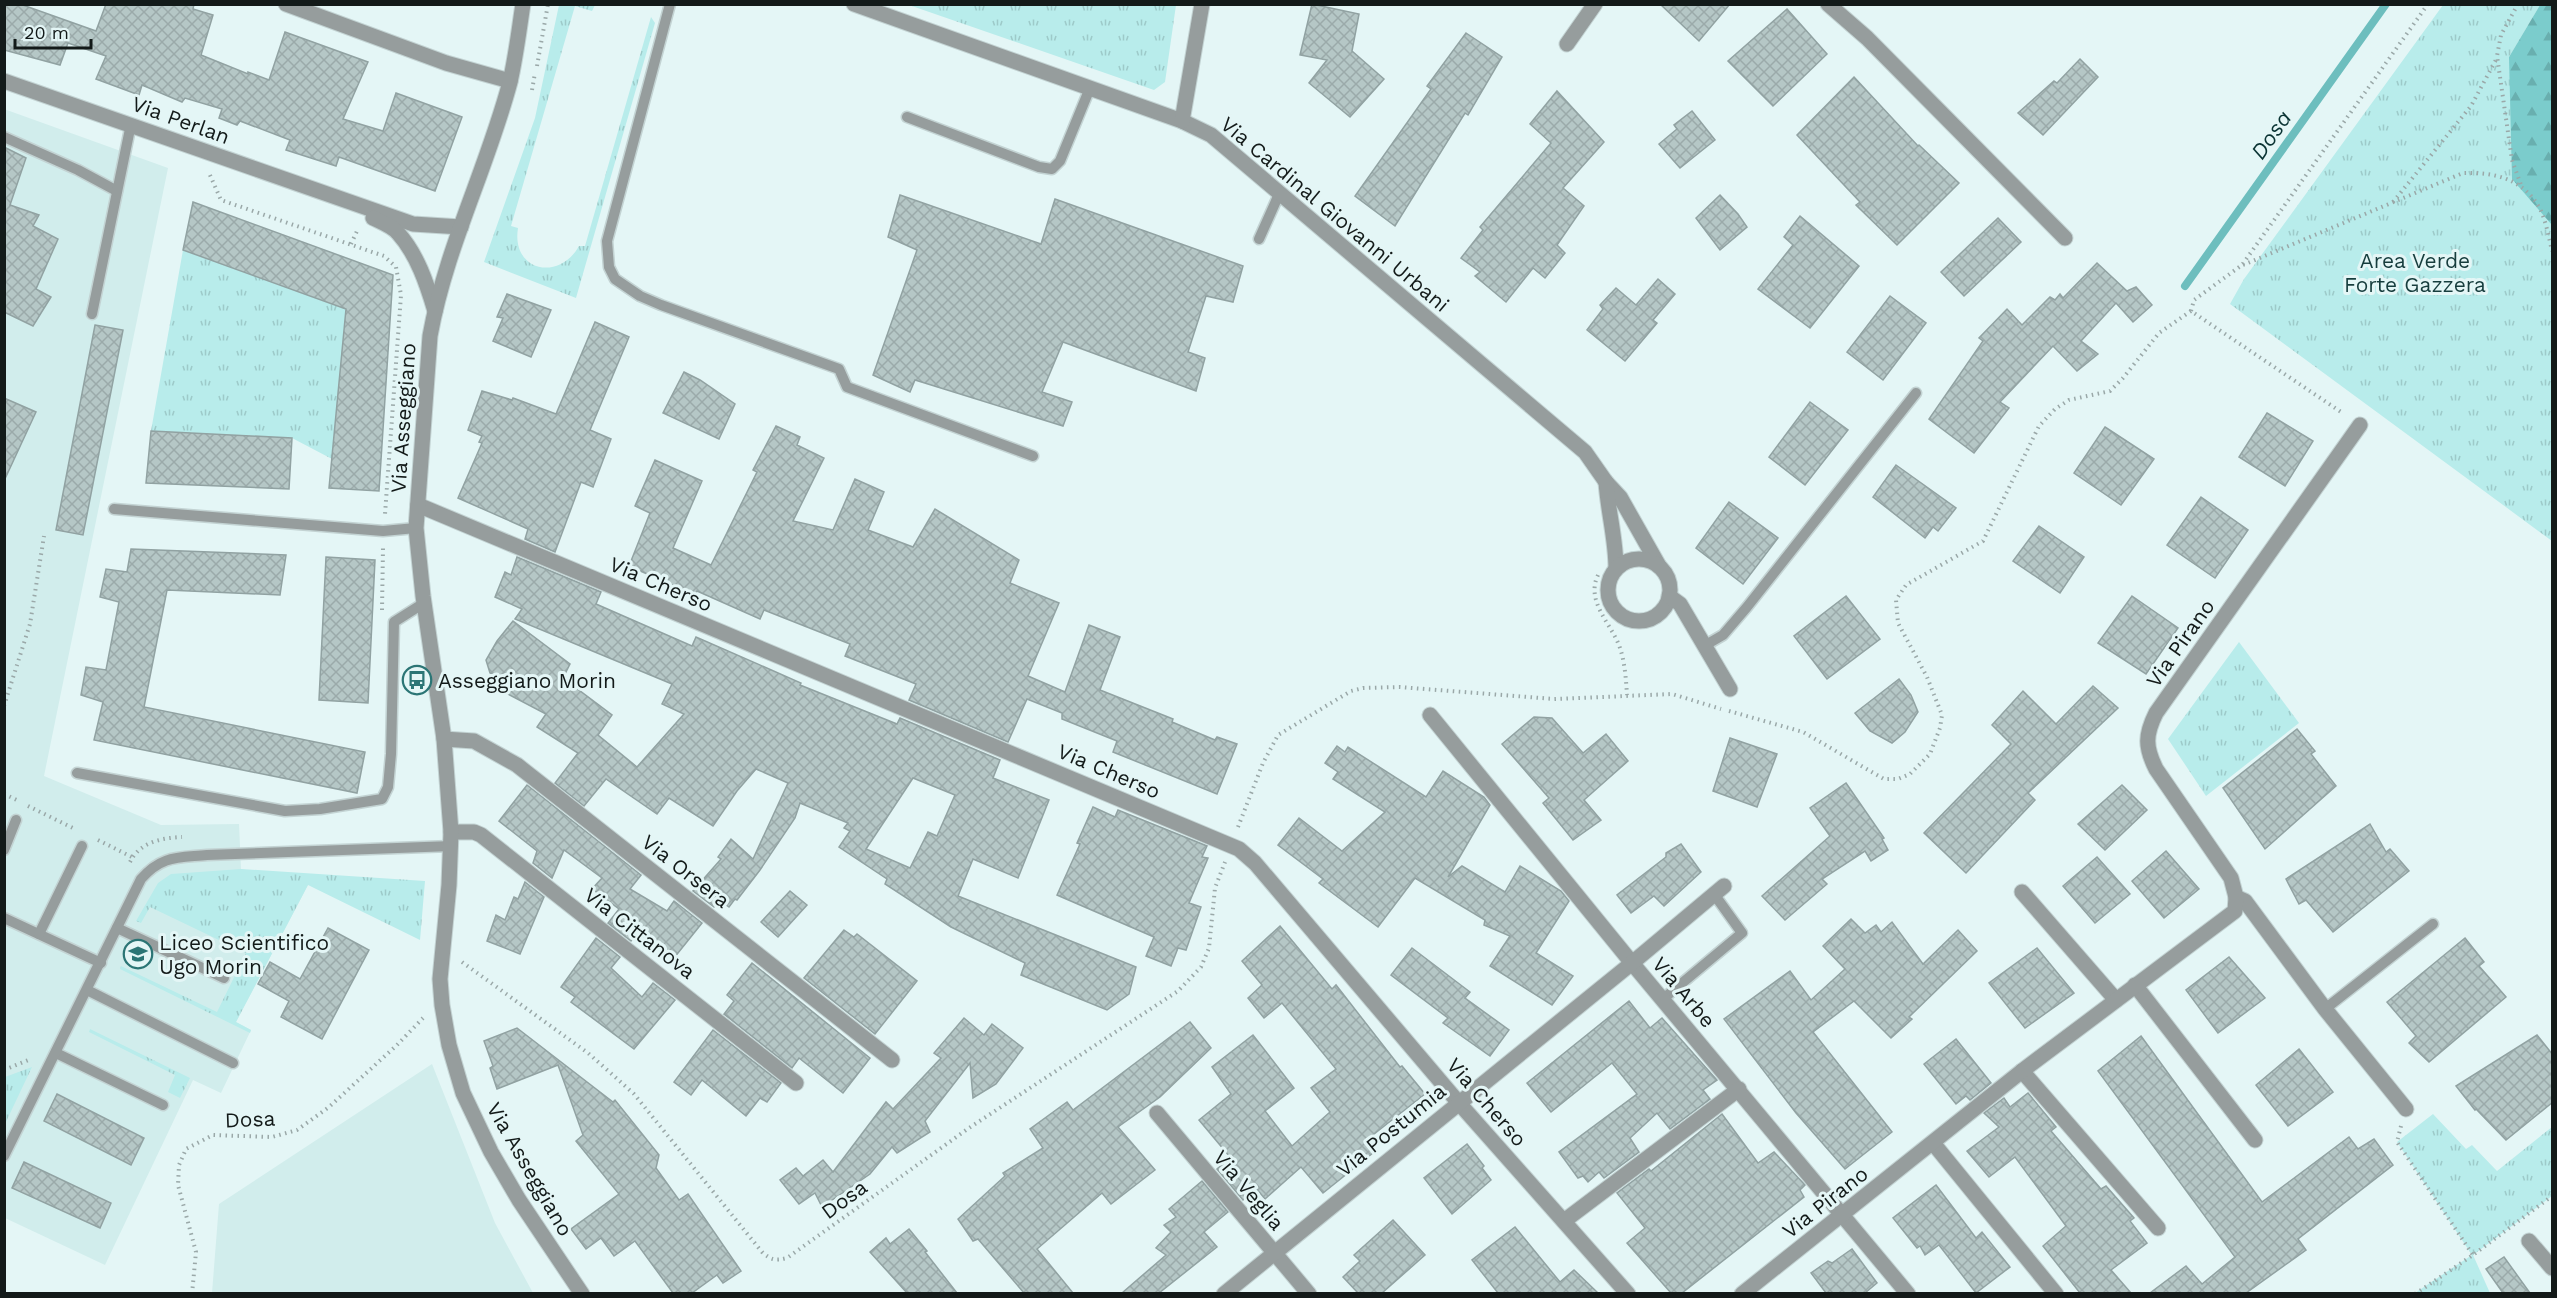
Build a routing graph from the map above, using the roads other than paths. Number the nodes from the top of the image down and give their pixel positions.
1 (286, 4) edge
2 (523, 4) edge
3 (670, 4) edge
4 (854, 4) edge
5 (1202, 4) edge
6 (1595, 4) edge
7 (1828, 4) edge
8 (1567, 44) dead end
9 (4, 81) edge
10 (510, 81) junction
11 (1090, 88) junction
12 (907, 117) dead end
13 (1182, 120) junction
14 (131, 124) junction
15 (4, 136) edge
16 (117, 191) junction
17 (1280, 192) junction
18 (342, 200) junction
19 (461, 227) junction
20 (2065, 238) dead end
21 (1259, 239) dead end
22 (435, 311) junction
23 (92, 314) dead end
24 (1916, 393) dead end
25 (2360, 424) road end
26 (1032, 456) dead end
27 (1606, 482) junction
28 (418, 505) junction
29 (114, 509) dead end
30 (416, 528) junction
31 (1659, 566) junction
32 (1616, 569) junction
33 (1669, 596) junction
34 (424, 603) junction
35 (1704, 646) junction
36 (1730, 689) dead end
37 (1430, 715) dead end
38 (444, 739) junction
39 (77, 773) dead end
40 (16, 820) dead end
41 (452, 839) junction
42 (82, 846) dead end
43 (4, 850) edge
44 (1719, 890) joint
45 (2022, 892) dead end
46 (2236, 897) junction
47 (4, 918) edge
48 (2433, 924) dead end
49 (117, 928) junction
50 (39, 934) junction
51 (101, 963) junction
52 (1632, 963) junction
53 (224, 978) dead end
54 (2135, 985) junction
55 (87, 990) junction
56 (1663, 999) junction
57 (2116, 1000) junction
58 (2325, 1009) junction
59 (57, 1053) junction
60 (892, 1060) dead end
61 (233, 1063) dead end
62 (2022, 1071) junction
63 (796, 1083) dead end
64 (1739, 1089) junction
65 (1458, 1102) junction
66 (164, 1105) dead end
67 (2406, 1109) road end
68 (1157, 1113) dead end
69 (2255, 1140) dead end
70 (1933, 1143) junction
71 (4, 1156) edge
72 (1842, 1215) junction
73 (1564, 1221) junction
74 (2158, 1228) dead end
75 (2529, 1240) dead end
76 (1274, 1252) junction
77 (2553, 1268) edge
78 (582, 1293) edge
79 (1224, 1293) edge
80 (1309, 1293) edge
81 (1628, 1293) edge
82 (1743, 1293) edge
83 (1908, 1293) edge
84 (2056, 1293) edge

1 - 10 street
2 - 10 street, Via Asseggiano
3 - 26 lane
4 - 11 street, Via Cardinal Giovanni Urbani
5 - 13 street
6 - 8 street
7 - 20 street
9 - 14 street, Via Perlan
10 - 19 street, Via Asseggiano
11 - 12 lane
11 - 13 street, Via Cardinal Giovanni Urbani
13 - 17 street, Via Cardinal Giovanni Urbani
14 - 16 lane
14 - 18 street, Via Perlan
15 - 16 lane
16 - 23 lane
17 - 21 lane
17 - 27 street, Via Cardinal Giovanni Urbani
18 - 19 street, Via Perlan
18 - 22 street, Via Perlan
19 - 22 street, Via Asseggiano
22 - 28 street, Via Asseggiano
24 - 35 lane
25 - 46 street, Via Pirano
27 - 31 street, Via Cardinal Giovanni Urbani
27 - 32 street
28 - 30 street, Via Asseggiano
28 - 65 street, Via Cherso
29 - 30 lane
30 - 34 street, Via Asseggiano
31 - 32 street
31 - 33 street
32 - 33 street
33 - 35 street
34 - 38 street, Via Asseggiano
34 - 39 lane
35 - 36 street
37 - 52 street, Via Arbe
38 - 41 street, Via Asseggiano
38 - 60 street, Via Orsera
40 - 43 lane
41 - 49 lane
41 - 63 street, Via Cittanova
41 - 78 street, Via Asseggiano
42 - 50 lane
44 - 52 street, Via Postumia
44 - 56 lane
45 - 57 street
46 - 54 street, Via Pirano
46 - 58 street, Via Pirano
47 - 50 lane
48 - 58 lane
49 - 51 lane
49 - 53 lane
50 - 51 lane
51 - 55 lane
52 - 56 street, Via Arbe
52 - 65 street, Via Postumia
54 - 57 street, Via Pirano
54 - 69 street
55 - 59 lane
55 - 61 lane
56 - 64 street, Via Arbe
57 - 62 street, Via Pirano
58 - 67 street, Via Pirano
59 - 66 lane
59 - 71 lane
62 - 70 street, Via Pirano
62 - 74 street
64 - 72 street, Via Arbe
64 - 73 street
65 - 73 street, Via Cherso
65 - 76 street, Via Postumia
68 - 76 street, Via Veglia
70 - 72 street, Via Pirano
70 - 84 street
72 - 82 street, Via Pirano
72 - 83 street, Via Arbe
73 - 81 street, Via Cherso
75 - 77 street
76 - 79 street, Via Postumia
76 - 80 street, Via Veglia

